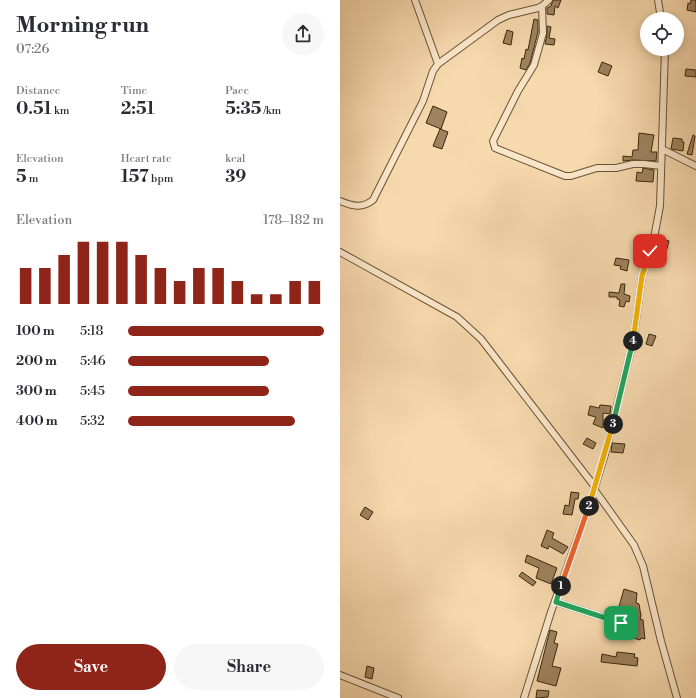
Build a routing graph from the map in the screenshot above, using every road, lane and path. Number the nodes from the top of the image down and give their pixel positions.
1 (415, 0) edge
2 (548, 0) edge
3 (658, 0) edge
4 (542, 6) junction
5 (660, 12) edge
6 (666, 56) edge
7 (438, 64) junction
8 (662, 149) junction
9 (661, 166) junction
10 (696, 166) edge
11 (340, 201) edge
12 (340, 252) edge
13 (595, 488) junction
14 (556, 602) junction
15 (621, 623) dead end
16 (340, 675) edge
17 (398, 698) edge
18 (524, 698) edge
19 (677, 698) edge

1 - 7 street
2 - 4 street
3 - 5 street
4 - 7 street
4 - 9 street
6 - 8 street
7 - 11 street
8 - 9 street
8 - 10 street
9 - 13 street
12 - 13 street
13 - 14 street
13 - 19 street
14 - 15 street
14 - 18 street
16 - 17 street

